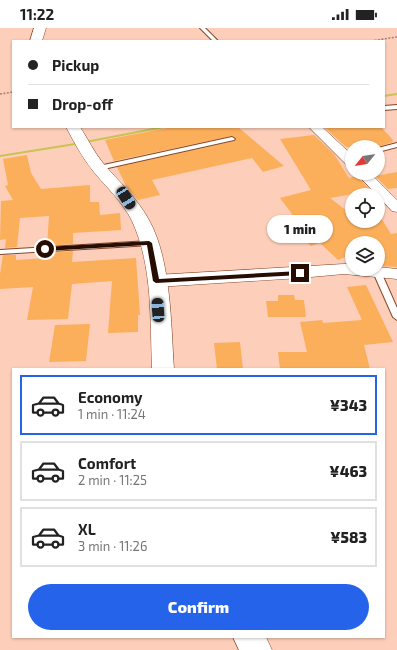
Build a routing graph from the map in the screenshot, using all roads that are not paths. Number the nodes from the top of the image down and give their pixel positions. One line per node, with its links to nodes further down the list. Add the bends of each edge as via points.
1 (40, 28): 3 (street)
2 (202, 28): 4 (lane)
3 (36, 40)
4 (215, 40)
5 (397, 107): 6 (lane)
6 (385, 108)
7 (74, 128): 13 (street)
8 (316, 128): 12 (street)
9 (232, 139): 13 (lane)
10 (397, 145): 11 (lane)
11 (385, 148)
12 (345, 154)
13 (99, 168): 16 (street, via 126,198 141,222)
14 (370, 180): 15 (street)
15 (397, 208)
16 (149, 243): 17 (lane); 22 (street)
17 (0, 252)
18 (345, 269): 22 (street)
19 (385, 273): 20 (street)
20 (397, 274)
21 (379, 276): 23 (lane)
22 (156, 281): 24 (street)
23 (397, 317)
24 (163, 368)
25 (249, 638): 26 (street)
26 (258, 650)

